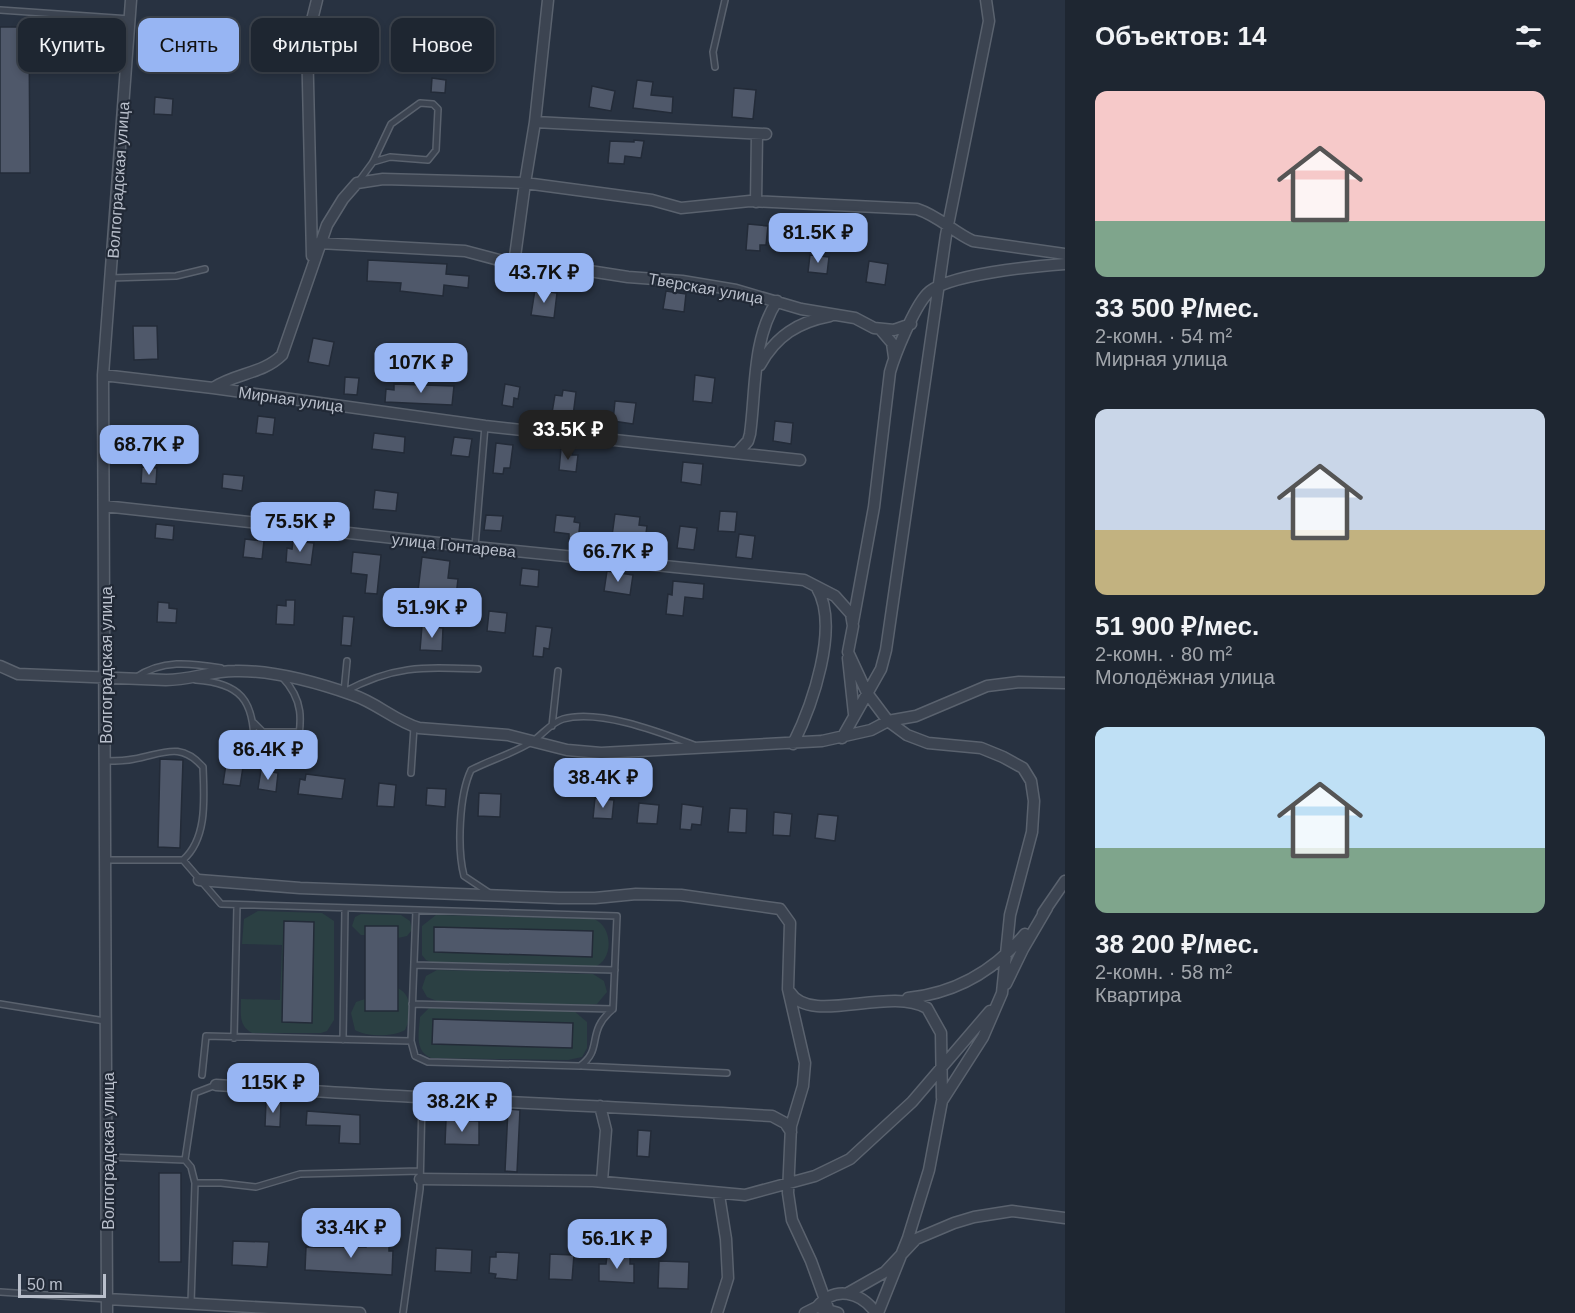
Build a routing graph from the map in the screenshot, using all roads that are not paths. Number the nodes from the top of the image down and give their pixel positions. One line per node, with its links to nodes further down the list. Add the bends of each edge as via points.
1 (131, 0): 7 (street, Волгоградская улица)
2 (317, 0): 17 (street, via 307,40)
3 (548, 0): 9 (street)
4 (725, 0): 8 (lane, via 713,52)
5 (986, 0): 14 (street, via 989,21)
6 (0, 10): 7 (lane)
7 (130, 19): 21 (street, Волгоградская улица)
8 (715, 67)
9 (535, 122): 12 (street); 13 (street, via 762,134)
10 (373, 162): 10 (lane, via 390,157 428,160 436,150 438,109 433,104 420,104 397,119); 11 (lane)
11 (357, 183): 12 (street, via 383,178); 15 (street, via 333,213)
12 (525, 183): 13 (street, via 681,207); 18 (street)
13 (756, 202): 14 (street, via 917,209)
14 (948, 225): 16 (street, via 960,235 984,244); 22 (street)
15 (319, 243): 17 (street); 18 (street, Тверская улица, via 465,251)
16 (1065, 254)
17 (312, 263): 30 (street, via 282,355 271,366)
18 (514, 264): 23 (street, Тверская улица, via 538,263 628,277 671,279 736,290)
19 (1065, 264): 22 (street, via 1014,268)
20 (204, 269): 21 (lane, via 176,276)
21 (110, 278): 29 (street, Волгоградская улица)
22 (939, 286): 25 (street, via 927,293); 52 (street, via 886,650 881,669)
23 (777, 302): 24 (street, Тверская улица); 28 (street, via 767,324)
24 (837, 314): 26 (street, Тверская улица); 28 (street, via 792,328 769,350)
25 (911, 324): 26 (street, via 894,330); 27 (street)
26 (880, 329): 27 (street, via 892,343)
27 (894, 357): 36 (street, via 886,389 874,507)
28 (756, 374): 32 (street, via 750,434)
29 (103, 375): 30 (street, Мирная улица); 34 (street, Волгоградская улица)
30 (213, 388): 31 (street, Мирная улица)
31 (485, 426): 32 (street, Мирная улица); 35 (lane)
32 (737, 453): 33 (street, Мирная улица)
33 (800, 460)
34 (104, 506): 35 (street, улица Гонтарева); 47 (street, Волгоградская улица)
35 (475, 548): 37 (street, улица Гонтарева, via 804,580)
36 (862, 577): 38 (street, via 850,593); 39 (street)
37 (817, 587): 38 (street); 62 (street, via 823,598 826,630 806,717)
38 (835, 596): 39 (street, via 851,614)
39 (853, 626): 40 (street)
40 (848, 652): 52 (street); 53 (street)
41 (347, 661): 51 (lane)
42 (0, 666): 47 (street, via 18,674)
43 (478, 669): 51 (lane, via 432,667 386,672)
44 (237, 671): 46 (street); 48 (lane, via 177,663 149,668); 49 (street)
45 (558, 671): 57 (lane)
46 (279, 675): 51 (street); 58 (lane, via 298,698)
47 (106, 677): 48 (street); 65 (street, Волгоградская улица)
48 (134, 679): 49 (street)
49 (184, 680): 54 (lane, via 232,687 241,695)
50 (1065, 683): 55 (street, via 987,686 916,716)
51 (345, 692): 56 (street)
52 (867, 693): 53 (street); 55 (street)
53 (854, 714): 59 (street)
54 (253, 721): 58 (lane, via 263,732); 61 (lane)
55 (888, 721): 59 (street); 76 (street, via 907,735 928,743 981,748 1003,757 1023,768 1031,781 1032,832 1010,915)
56 (414, 726): 60 (street); 66 (lane)
57 (552, 726): 60 (lane); 63 (lane, via 562,719 577,717 621,721)
58 (300, 732): 64 (lane)
59 (842, 738): 62 (street)
60 (532, 741): 63 (street, via 601,753); 71 (lane, via 471,770 466,779 460,862 464,876)
61 (254, 744)
62 (793, 744): 63 (street)
63 (702, 748)
64 (297, 750)
65 (106, 761): 67 (street, Волгоградская улица); 68 (lane, via 180,751 203,767 203,817 190,854)
66 (411, 773)
67 (105, 860): 68 (lane); 85 (street, Волгоградская улица)
68 (183, 860): 69 (lane)
69 (199, 880): 71 (street, via 300,888); 72 (lane, via 216,902)
70 (1065, 881): 74 (street)
71 (492, 894): 79 (street, via 577,898 681,895 772,906 780,909 790,923)
72 (237, 905): 73 (lane); 86 (lane)
73 (345, 908): 75 (lane); 87 (lane)
74 (1047, 908): 76 (street); 80 (street)
75 (416, 910): 77 (lane); 78 (lane, via 617,916)
76 (1006, 956): 80 (street); 81 (street, via 950,990)
77 (414, 965): 78 (lane); 83 (lane)
78 (615, 970): 84 (lane)
79 (788, 989): 81 (street, via 799,1003 814,1008); 94 (street, via 805,1063)
80 (1002, 993): 90 (street); 96 (street, via 983,1037)
81 (900, 999): 90 (street, via 921,1004 933,1014 941,1033)
82 (0, 1004): 85 (lane)
83 (412, 1004): 84 (lane); 88 (lane)
84 (613, 1009): 89 (lane, via 597,1024 593,1054)
85 (108, 1021): 100 (street, Волгоградская улица)
86 (234, 1038): 87 (lane); 92 (lane, via 206,1036)
87 (343, 1040): 88 (lane)
88 (411, 1041): 89 (lane, via 415,1056 428,1062)
89 (580, 1066): 91 (lane)
90 (942, 1071): 96 (street); 105 (street, via 850,1159 834,1169)
91 (727, 1073)
92 (202, 1075)
93 (216, 1085): 95 (street); 101 (lane, via 195,1093)
94 (799, 1097): 98 (street, via 790,1109); 99 (street)
95 (422, 1099): 97 (street); 102 (lane)
96 (942, 1101): 108 (street, via 929,1170)
97 (600, 1106): 98 (street); 103 (street, via 606,1130)
98 (772, 1116): 99 (street, via 785,1123)
99 (791, 1132): 105 (street)
100 (108, 1157): 101 (lane); 111 (street, Волгоградская улица)
101 (185, 1160): 104 (lane)
102 (420, 1175): 103 (street); 104 (lane, via 300,1174 256,1187); 116 (lane)
103 (602, 1182): 106 (street)
104 (195, 1183): 112 (lane)
105 (789, 1183): 106 (street, via 745,1195); 113 (street, via 792,1220)
106 (719, 1194): 117 (street, via 728,1278)
107 (1065, 1218): 108 (street, via 1012,1211 974,1217 916,1239)
108 (901, 1255): 110 (street, via 885,1272); 119 (street)
109 (0, 1292): 111 (lane)
110 (848, 1293): 113 (street); 119 (street, via 864,1299)
111 (107, 1299): 112 (street); 114 (street, Волгоградская улица)
112 (190, 1303): 115 (street)
113 (827, 1307): 118 (street)
114 (107, 1313)
115 (360, 1313)
116 (403, 1313)
117 (717, 1313)
118 (805, 1313)
119 (877, 1313)

